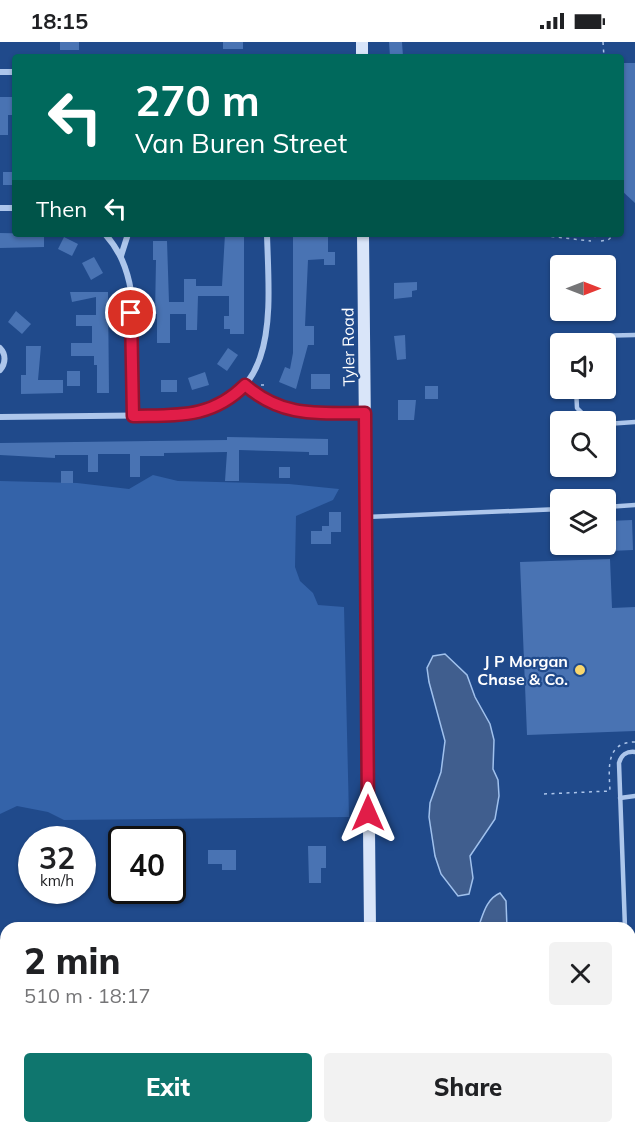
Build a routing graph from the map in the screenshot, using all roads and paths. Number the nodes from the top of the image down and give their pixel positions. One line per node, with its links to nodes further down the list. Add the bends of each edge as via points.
1 (107, 237): 7 (street)
2 (127, 237): 7 (street)
3 (267, 237): 12 (street, via 268,332 260,361)
4 (363, 237): 15 (street, Tyler Road)
5 (553, 237): 6 (path, via 594,242)
6 (612, 237)
7 (121, 256): 16 (street, via 131,291)
8 (616, 335): 9 (lane)
9 (635, 335)
10 (0, 348): 11 (street, via 4,361)
11 (0, 370)
12 (245, 385): 15 (street, via 266,401 291,411); 16 (street, via 226,401 201,412)
13 (261, 385): 14 (path)
14 (266, 385)
15 (365, 413): 23 (street, Tyler Road)
16 (133, 416): 17 (street)
17 (0, 417)
18 (635, 423): 19 (lane)
19 (616, 424)
20 (635, 505): 21 (lane)
21 (616, 506)
22 (550, 509): 23 (lane)
23 (366, 517): 29 (street, Tyler Road)
24 (635, 741): 26 (path, via 621,745 613,753 609,762 610,791)
25 (635, 752): 28 (lane, via 626,753 620,760)
26 (544, 794)
27 (635, 796): 28 (lane)
28 (620, 798): 30 (lane)
29 (370, 922)
30 (625, 922)

